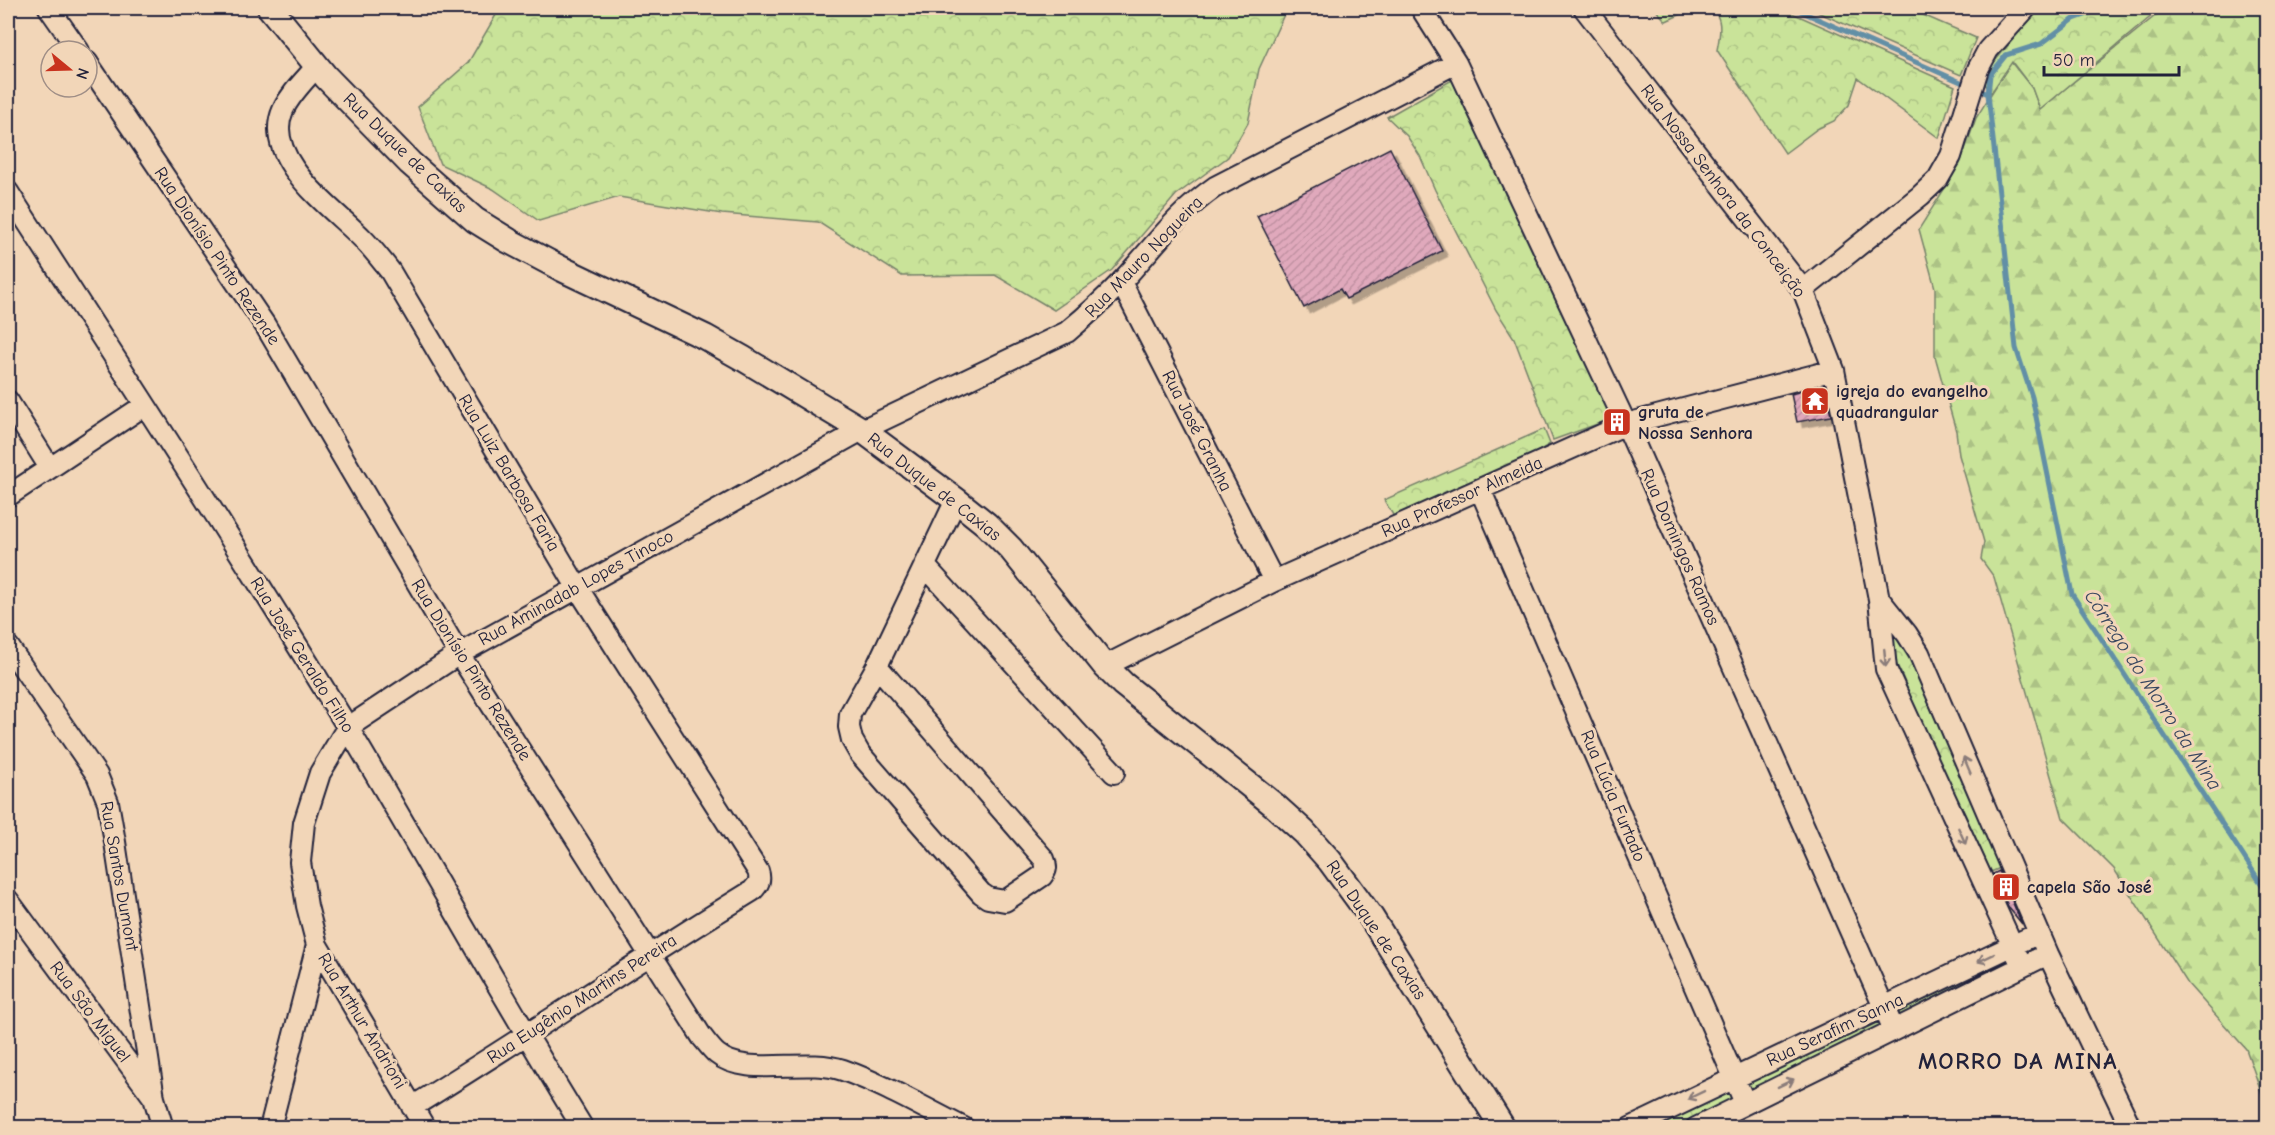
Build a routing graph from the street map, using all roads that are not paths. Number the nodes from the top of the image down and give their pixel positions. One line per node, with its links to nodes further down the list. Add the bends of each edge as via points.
1 (49, 8): 6 (street)
2 (270, 8): 8 (street, Rua Duque de Caxias)
3 (1421, 8): 7 (street, Rua Domingos Ramos)
4 (1584, 8): 12 (street, Rua Nossa Senhora da Conceição)
5 (2026, 8): 12 (street, via 1988,50 1978,69 1951,156 1938,179)
6 (71, 39)
7 (1456, 63): 11 (street, Rua Mauro Nogueira, via 1215,187 1173,221); 16 (street, Rua Domingos Ramos)
8 (317, 66): 17 (street, Rua Duque de Caxias, via 410,163 475,220 560,268 705,337); 24 (street, Rua Luiz Barbosa Faria, via 282,111 279,127 283,150 317,196 368,244 390,271)
9 (99, 80): 27 (street, Rua Dionísio Pinto Rezende, via 265,325)
10 (8, 192): 15 (street, Rua José Geraldo Filho)
11 (1121, 282): 17 (street, Rua Mauro Nogueira, via 1067,332); 23 (street, Rua José Granha)
12 (1803, 290): 13 (street, Rua Nossa Senhora da Conceição)
13 (1834, 370): 16 (street, Rua Professor Almeida); 25 (street, Rua Nossa Senhora da Conceição)
14 (8, 401): 18 (street)
15 (145, 405): 18 (street); 30 (street, Rua José Geraldo Filho)
16 (1626, 424): 19 (street, Rua Professor Almeida); 40 (street, Rua Domingos Ramos)
17 (862, 430): 21 (street, Rua Duque de Caxias); 24 (street, Rua Aminadab Lopes Tinoco)
18 (50, 468): 20 (street)
19 (1480, 489): 23 (street, Rua Professor Almeida); 43 (street, Rua Lúcia Furtado)
20 (8, 495)
21 (956, 500): 22 (street); 29 (street, Rua Duque de Caxias, via 1011,549)
22 (925, 566): 28 (street); 31 (street)
23 (1274, 581): 29 (street, Rua Professor Almeida)
24 (577, 587): 27 (street, Rua Aminadab Lopes Tinoco); 32 (street, Rua Luiz Barbosa Faria, via 758,871 758,885)
25 (1879, 599): 34 (street, Rua Nossa Senhora da Conceição, one-way to 25, via 1919,653); 36 (street, Rua Nossa Senhora da Conceição, one-way to 36, via 1886,669)
26 (8, 646): 44 (street, Rua Santos Dumont, via 97,775 108,802)
27 (459, 654): 30 (street, Rua Aminadab Lopes Tinoco); 37 (street, Rua Dionísio Pinto Rezende)
28 (877, 666): 28 (street, via 850,714 852,740 981,893 1005,901 1046,872 1044,859)
29 (1104, 666): 52 (street, Rua Duque de Caxias, via 1273,804 1330,861 1371,917)
30 (347, 728): 35 (street, Rua Aminadab Lopes Tinoco, via 320,772 304,823 300,862); 42 (street, Rua José Geraldo Filho)
31 (1114, 773)
32 (752, 891): 37 (street, Rua Eugênio Martins Pereira)
33 (8, 900): 44 (street, Rua São Miguel)
34 (2039, 933): 36 (street, Rua Serafim Sanna); 38 (street, Rua Nossa Senhora da Conceição)
35 (317, 945): 46 (street, Rua Arthur Andrioni); 48 (street, Rua Aminadab Lopes Tinoco)
36 (2012, 945): 39 (street, Rua Nossa Senhora da Conceição); 40 (street, Rua Serafim Sanna, one-way to 40)
37 (650, 954): 42 (street, Rua Eugênio Martins Pereira); 51 (street, Rua Dionísio Pinto Rezende, via 702,1037 718,1055 736,1065 825,1065 878,1085)
38 (2048, 954): 39 (street, Rua Serafim Sanna); 55 (street, Rua Nossa Senhora da Conceição)
39 (2022, 966): 41 (street, Rua Serafim Sanna)
40 (1884, 1007): 41 (street, Rua Domingos Ramos); 43 (street, Rua Serafim Sanna)
41 (1894, 1029): 45 (street, Rua Serafim Sanna, one-way to 41)
42 (526, 1036): 46 (street, Rua Eugênio Martins Pereira); 50 (street, Rua José Geraldo Filho)
43 (1734, 1077): 45 (street, Rua Lúcia Furtado); 53 (street, Rua Serafim Sanna, one-way to 53)
44 (154, 1098): 47 (street, Rua São Miguel)
45 (1745, 1103): 54 (street, Rua Serafim Sanna)
46 (412, 1107): 49 (street, Rua Arthur Andrioni)
47 (163, 1128)
48 (270, 1128)
49 (425, 1128)
50 (583, 1128)
51 (964, 1128)
52 (1503, 1128)
53 (1630, 1128)
54 (1696, 1128)
55 (2131, 1128)

